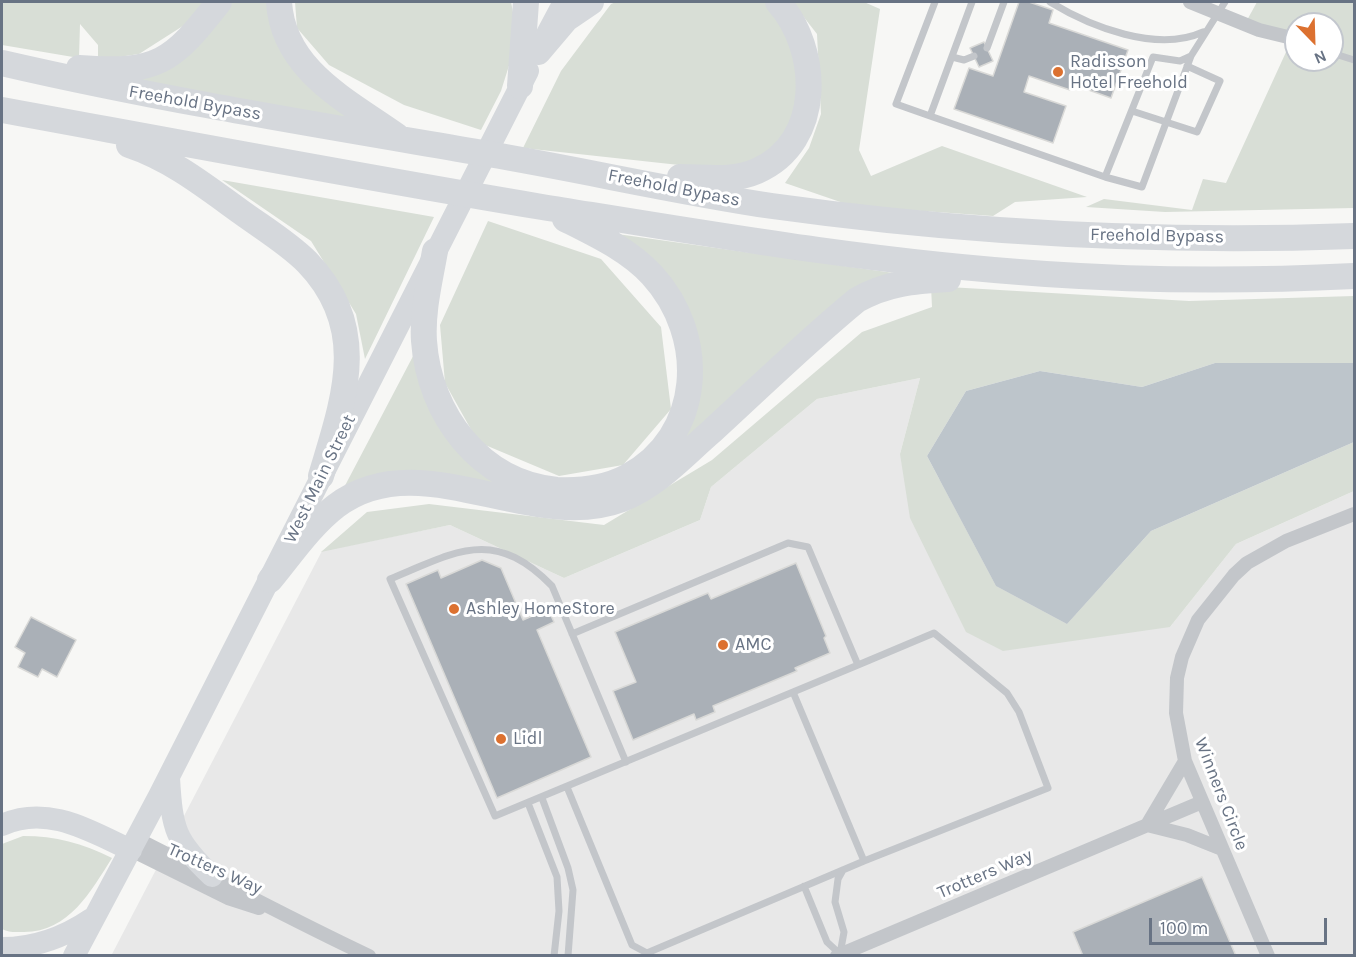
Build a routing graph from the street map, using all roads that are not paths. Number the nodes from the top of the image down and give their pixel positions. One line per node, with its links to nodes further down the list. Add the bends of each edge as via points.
1 (219, 2): 20 (highway, via 180,49 152,65 121,70)
2 (279, 2): 28 (highway, via 289,40 306,67 321,83)
3 (526, 2): 22 (highway)
4 (564, 2): 16 (main road, West Main Street)
5 (591, 2): 16 (highway, via 566,19)
6 (778, 2): 29 (highway, via 799,32 809,69 804,115 786,149 766,166 734,178)
7 (935, 2): 25 (lane, via 896,104)
8 (972, 2): 19 (lane)
9 (1004, 2): 15 (lane)
10 (1050, 2): 13 (lane, via 1074,17 1143,39 1180,39)
11 (1190, 2): 12 (street)
12 (1222, 7): 13 (lane); 14 (street, via 1258,30)
13 (1204, 32): 18 (lane)
14 (1284, 36)
15 (987, 48)
16 (538, 52): 22 (main road, West Main Street)
17 (974, 56): 19 (lane, via 964,60)
18 (1191, 56): 21 (lane); 24 (lane, via 1180,61 1154,57)
19 (952, 57): 25 (lane)
20 (2, 62): 28 (highway, Freehold Bypass, via 121,90)
21 (1187, 66): 27 (lane); 27 (lane, via 1220,81 1197,132)
22 (515, 95): 33 (main road, West Main Street)
23 (2, 110): 26 (highway)
24 (1132, 111): 27 (lane); 30 (lane)
25 (930, 117): 30 (lane)
26 (57, 120): 31 (highway); 36 (highway, via 152,153 185,172 293,250 322,280 342,321 348,360 341,408)
27 (1166, 122): 30 (lane, via 1142,187)
28 (403, 139): 29 (highway, Freehold Bypass)
29 (608, 176): 32 (highway, Freehold Bypass, via 771,206 997,230 1186,238)
30 (1105, 177)
31 (541, 207): 33 (highway, via 598,236 640,264 669,297 685,330 690,388 680,423 657,455 617,482 578,490 528,484 492,467 461,440 441,405 424,341 425,305); 34 (highway, via 791,247)
32 (1354, 236)
33 (440, 241): 36 (main road, West Main Street)
34 (1042, 274): 35 (highway, via 1206,280); 38 (highway, via 912,280 874,291 846,309 661,477 622,499 592,507 559,508 429,483 390,484 336,505)
35 (1354, 276)
36 (321, 476): 38 (main road, West Main Street)
37 (1354, 514): 42 (street, Winners Circle, via 1264,553 1234,574 1210,601 1190,638 1177,678 1176,713)
38 (270, 580): 44 (main road, West Main Street)
39 (572, 634): 40 (lane, via 789,543 808,547); 43 (lane); 48 (lane, via 552,586 516,557 493,549 462,550 390,579 495,816)
40 (858, 665): 41 (lane); 53 (lane, via 934,633 1007,693 1019,712 1048,788)
41 (793, 692): 43 (lane); 53 (lane)
42 (1185, 761): 47 (street, Winners Circle); 50 (street)
43 (626, 762): 45 (lane)
44 (169, 776): 51 (main road, West Main Street); 55 (main road, via 171,814 178,837 186,851)
45 (567, 788): 46 (lane); 56 (lane, via 632,945 647,953)
46 (542, 798): 48 (lane); 64 (lane, via 573,890)
47 (1202, 802): 50 (street, Trotters Way); 52 (street, Winners Circle)
48 (528, 803): 63 (lane, via 557,877 559,911)
49 (2, 825): 51 (main road, via 14,819 63,819)
50 (1147, 825): 52 (street); 60 (street, Trotters Way)
51 (134, 844): 55 (street, Trotters Way); 57 (street, Trotters Way, via 228,898); 58 (main road, West Main Street)
52 (1222, 849): 65 (street, Winners Circle)
53 (864, 861): 54 (lane)
54 (843, 870): 56 (lane); 60 (lane, via 835,902 844,932)
55 (212, 876): 57 (street, Trotters Way)
56 (804, 886): 60 (lane, via 827,942)
57 (286, 917): 62 (street, Trotters Way)
58 (91, 920): 59 (main road, via 69,934 26,948); 61 (main road, West Main Street)
59 (2, 948)
60 (839, 955)
61 (74, 956)
62 (369, 956)
63 (554, 956)
64 (568, 956)
65 (1268, 956)

